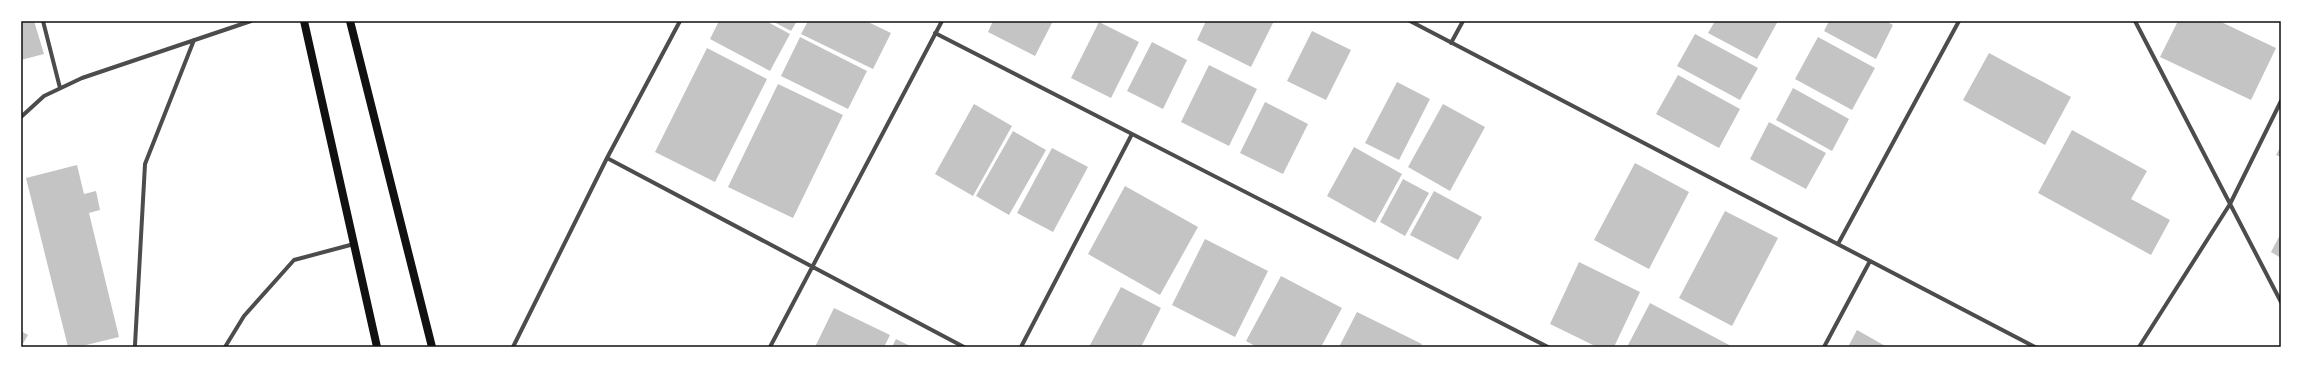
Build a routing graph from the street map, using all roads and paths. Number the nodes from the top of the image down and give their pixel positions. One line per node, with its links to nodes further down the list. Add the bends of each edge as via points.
1 (43, 21): 14 (street)
2 (251, 21): 12 (street)
3 (304, 21): 20 (main road)
4 (350, 21): 29 (main road)
5 (680, 21): 18 (street)
6 (942, 21): 11 (street)
7 (1410, 21): 13 (street)
8 (1463, 21): 13 (street)
9 (1958, 21): 21 (street)
10 (2135, 21): 19 (street)
11 (935, 33): 17 (street); 23 (street)
12 (194, 40): 14 (street); 25 (street, via 145,164)
13 (1451, 43): 21 (street)
14 (60, 88): 16 (street, via 44,96)
15 (2281, 101): 19 (street)
16 (21, 117)
17 (1132, 134): 33 (street); 34 (street)
18 (607, 158): 23 (street); 30 (street)
19 (2230, 204): 24 (street); 37 (street)
20 (354, 244): 27 (street, via 294,260 244,316); 28 (main road)
21 (1838, 244): 22 (street)
22 (1870, 261): 35 (street); 36 (street)
23 (812, 268): 31 (street); 32 (street)
24 (2281, 302)
25 (135, 346): 26 (street)
26 (141, 347)
27 (225, 347)
28 (377, 347)
29 (432, 347)
30 (513, 347)
31 (770, 347)
32 (964, 347)
33 (1021, 347)
34 (1548, 347)
35 (1824, 347)
36 (2035, 347)
37 (2139, 347)

